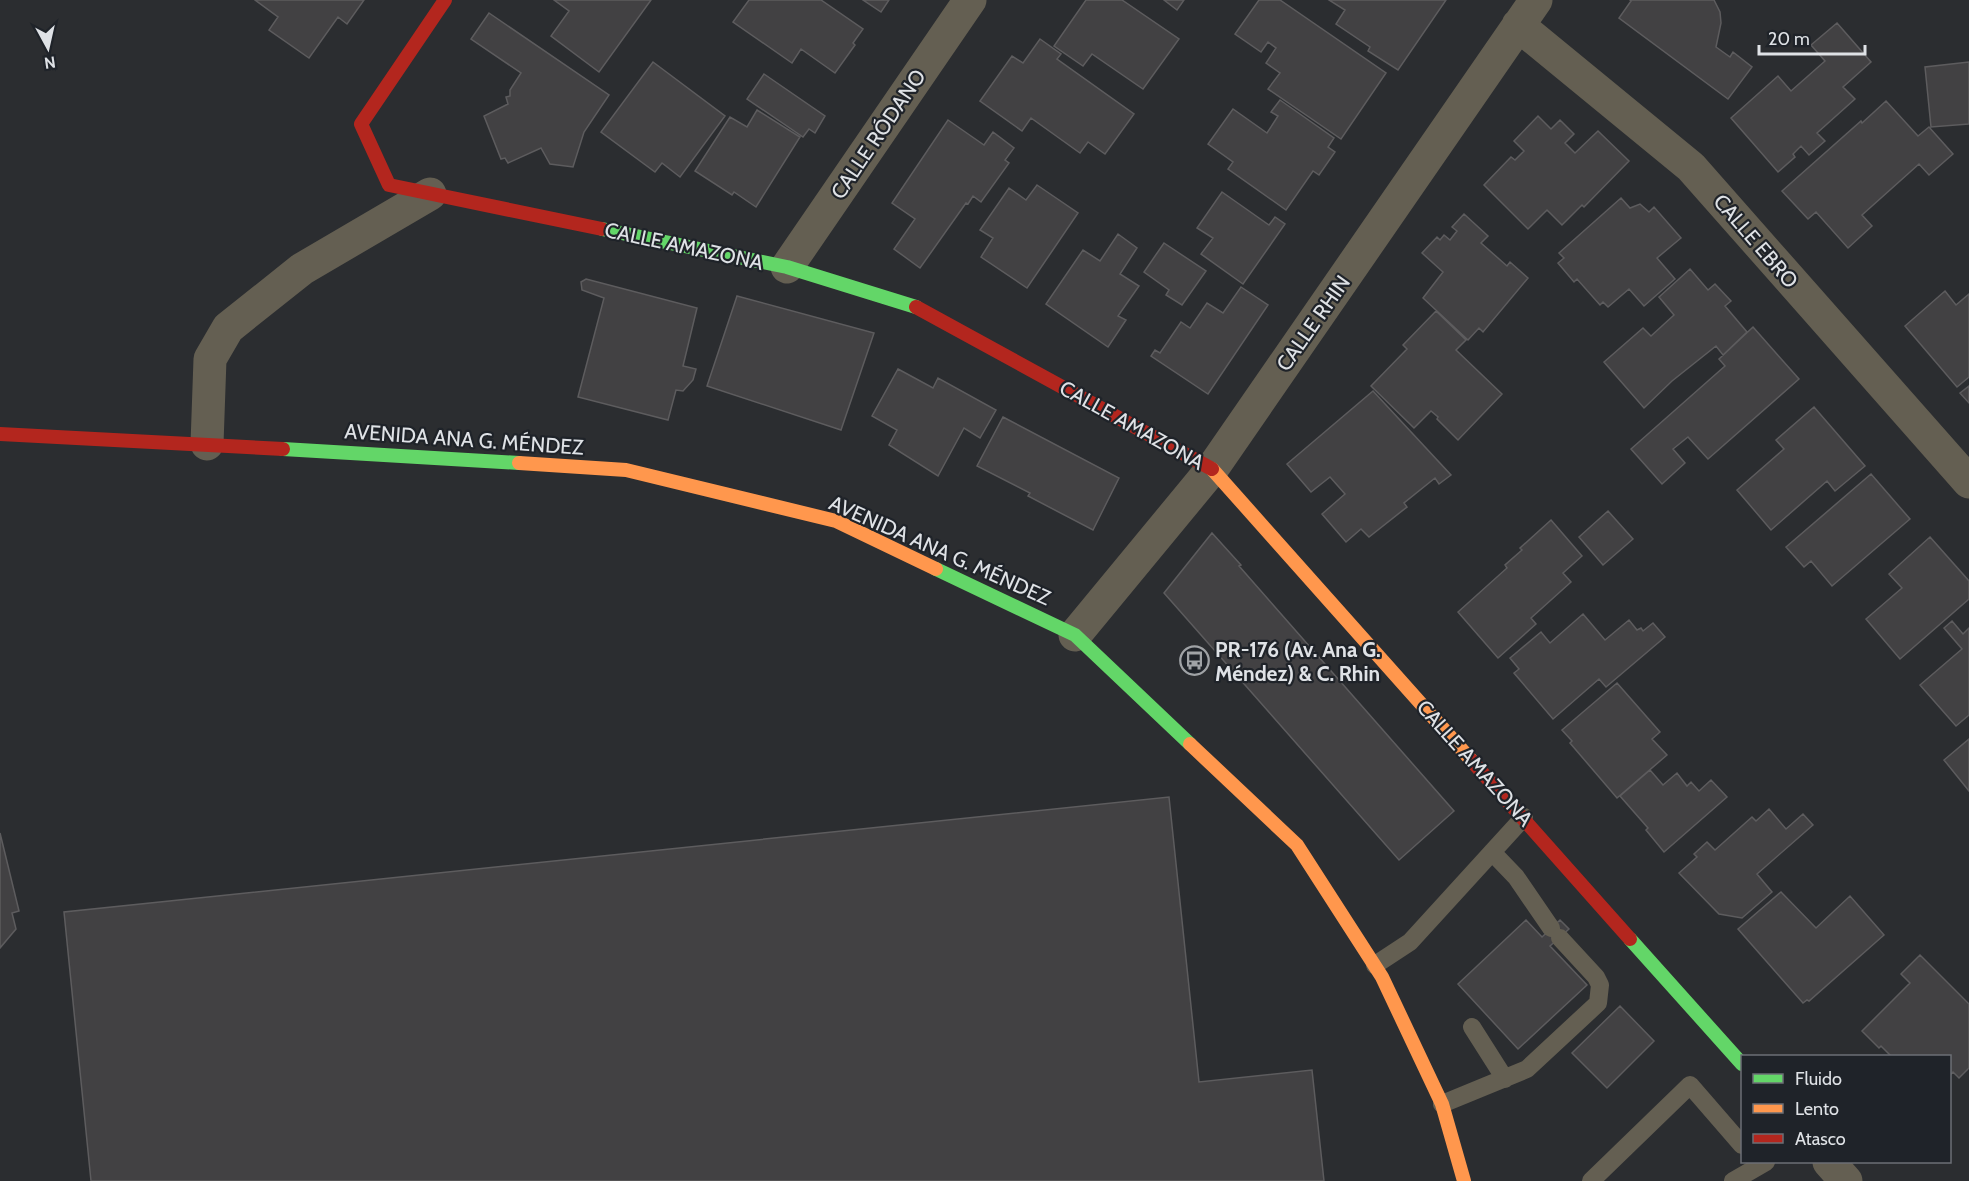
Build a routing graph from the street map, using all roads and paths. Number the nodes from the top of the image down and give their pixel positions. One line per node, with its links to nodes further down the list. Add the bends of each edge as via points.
1 (445, 0): 4 (street, CALLE AMAZONA, via 361,124 389,185)
2 (970, 0): 5 (street, CALLE RÓDANO)
3 (1527, 12): 8 (street, CALLE RHIN); 9 (street, CALLE EBRO, via 1691,167)
4 (430, 194): 5 (street, CALLE AMAZONA); 7 (street, via 302,269 228,328 210,359)
5 (787, 267): 8 (street, CALLE AMAZONA, via 913,305)
6 (0, 434): 7 (street, AVENIDA ANA G. MÉNDEZ)
7 (207, 444): 10 (street, AVENIDA ANA G. MÉNDEZ, via 626,470 836,521)
8 (1212, 469): 10 (street, CALLE RHIN); 11 (street, CALLE AMAZONA)
9 (1969, 482)
10 (1075, 635): 13 (street, AVENIDA ANA G. MÉNDEZ, via 1297,845)
11 (1524, 818): 12 (lane); 15 (street, CALLE AMAZONA)
12 (1492, 852): 13 (lane, via 1410,942); 16 (lane, via 1600,985 1598,1003 1527,1070)
13 (1375, 965): 17 (street, AVENIDA ANA G. MÉNDEZ)
14 (1472, 1027): 16 (lane)
15 (1741, 1062)
16 (1505, 1079): 17 (lane)
17 (1442, 1104): 21 (street, AVENIDA ANA G. MÉNDEZ)
18 (1741, 1143): 22 (lane, via 1690,1085)
19 (1762, 1163): 23 (lane)
20 (1831, 1163): 24 (street)
21 (1464, 1181)
22 (1591, 1181)
23 (1733, 1181)
24 (1846, 1181)

